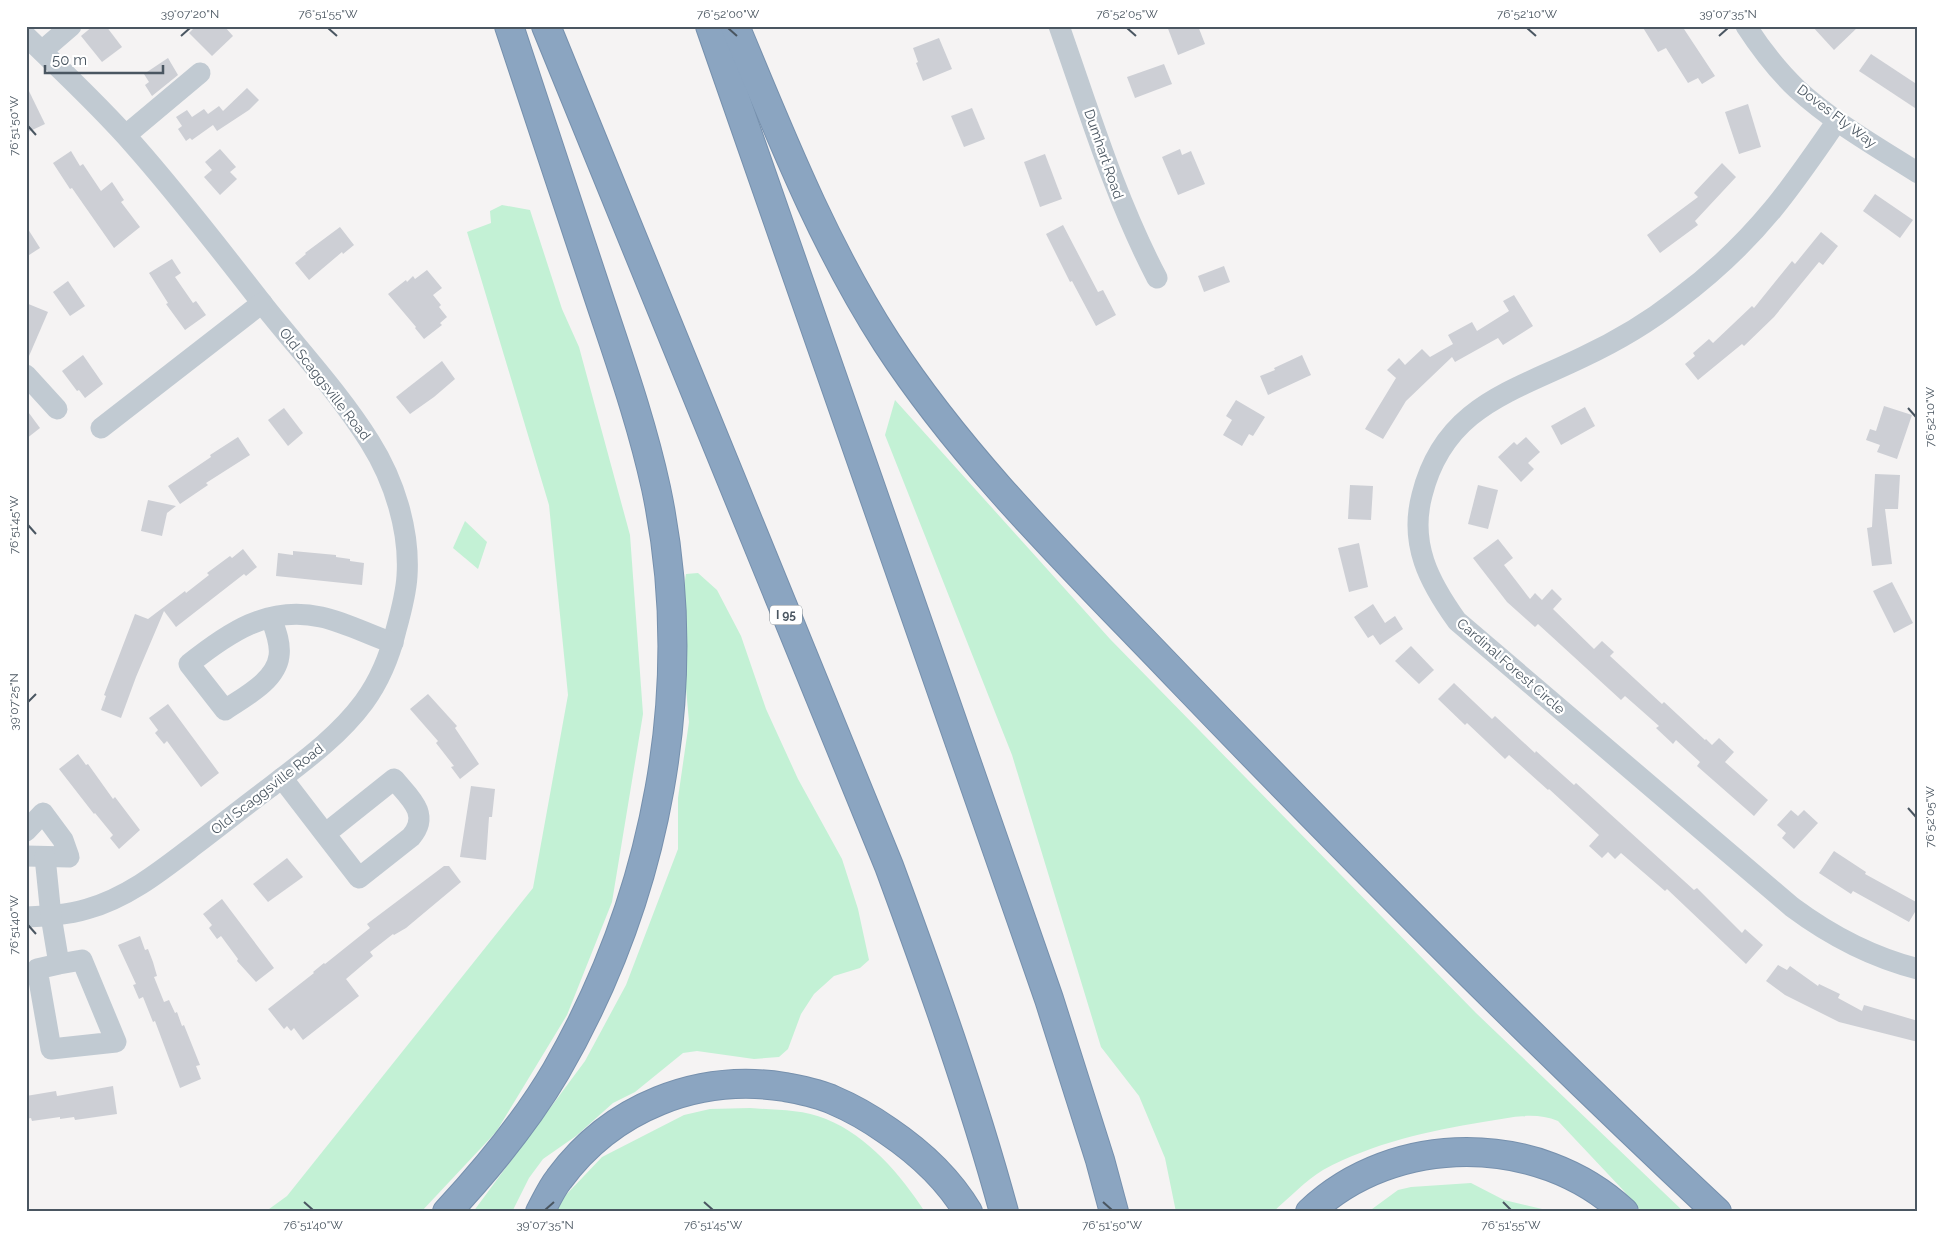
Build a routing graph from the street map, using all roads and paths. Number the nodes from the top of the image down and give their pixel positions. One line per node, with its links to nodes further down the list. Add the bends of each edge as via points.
1 (71, 26): 8 (street)
2 (509, 26): 28 (highway, via 642,434 664,538 673,663 658,805 640,878 616,948 555,1072 516,1130)
3 (546, 26): 31 (highway, I 95, via 889,866 939,1004)
4 (710, 26): 32 (highway, via 1046,989)
5 (735, 26): 35 (highway, via 788,153 846,275 888,344 966,449 1039,532 1239,740 1415,919)
6 (1059, 26): 13 (street, Dumhart Road, via 1122,203)
7 (1746, 26): 10 (street, Doves Fly Way, via 1766,55 1797,89)
8 (31, 44): 11 (street, Old Scaggsville Road)
9 (200, 72): 11 (street)
10 (1837, 121): 12 (street, Doves Fly Way); 27 (street, Cardinal Forest Circle, via 1772,210 1703,280 1614,340 1510,389 1456,428 1438,450 1426,477 1420,502 1419,538 1426,572 1457,621 1792,907 1820,928 1857,948)
11 (126, 135): 14 (street, Old Scaggsville Road)
12 (1918, 173)
13 (1157, 278)
14 (262, 303): 17 (street); 19 (street, Old Scaggsville Road, via 344,405 371,443 390,480 400,510 407,576)
15 (26, 375): 16 (street)
16 (57, 409)
17 (101, 428)
18 (272, 618): 18 (street, via 245,625 223,637 189,664 226,710 273,671 280,656); 19 (street, via 297,614 320,616)
19 (393, 643): 20 (street, Old Scaggsville Road, via 376,684 352,717)
20 (282, 778): 22 (street); 24 (street, Old Scaggsville Road, via 157,874 125,894 86,909)
21 (26, 831): 23 (street, via 43,813 63,840 69,857)
22 (324, 834): 22 (street, via 359,878 411,837 420,819 417,808 394,779)
23 (36, 856): 24 (street)
24 (51, 916): 25 (street, Old Scaggsville Road); 26 (street)
25 (26, 917)
26 (59, 964): 26 (street, via 82,960 116,1042 51,1049 37,969)
27 (1918, 969)
28 (447, 1212)
29 (540, 1212): 30 (highway, via 558,1179 587,1147 617,1123 651,1104 685,1091 725,1084 760,1083 831,1099 866,1116 906,1143 941,1176)
30 (968, 1212)
31 (1004, 1212)
32 (1114, 1212)
33 (1310, 1212): 34 (highway, via 1350,1181 1389,1164 1465,1151 1504,1154 1538,1162 1572,1176 1610,1199)
34 (1624, 1212)
35 (1716, 1212)

